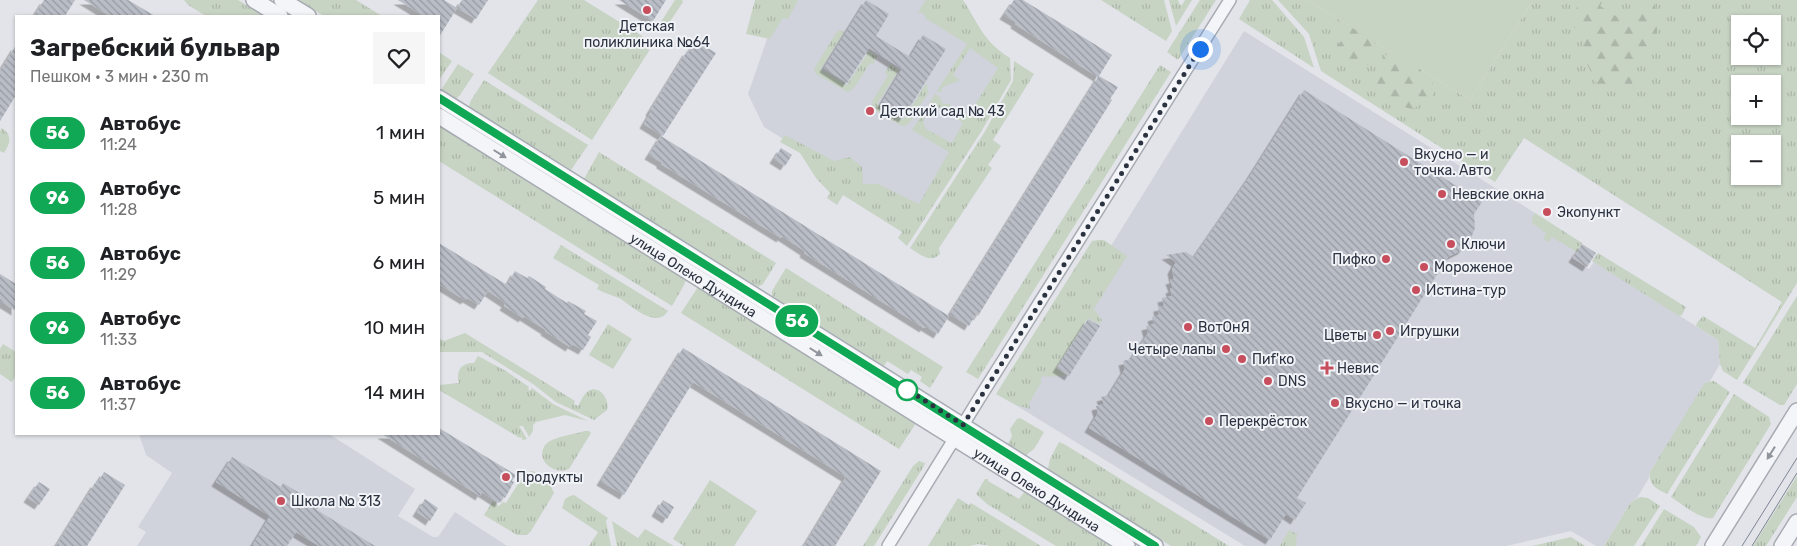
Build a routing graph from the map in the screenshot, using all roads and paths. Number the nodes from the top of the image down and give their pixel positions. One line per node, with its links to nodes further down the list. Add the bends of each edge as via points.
1 (254, 0): 4 (street)
2 (282, 0): 5 (street)
3 (1230, 0): 9 (street)
4 (278, 15)
5 (306, 15)
6 (440, 99): 9 (street, улица Олеко Дундича)
7 (440, 117): 10 (street, улица Олеко Дундича, one-way to 10)
8 (1797, 412): 15 (street, one-way to 15)
9 (963, 425): 10 (street); 14 (street, улица Олеко Дундича)
10 (955, 439): 12 (street); 13 (street, улица Олеко Дундича)
11 (1797, 522): 16 (street)
12 (888, 546)
13 (1127, 546)
14 (1155, 546)
15 (1713, 546)
16 (1782, 546)

